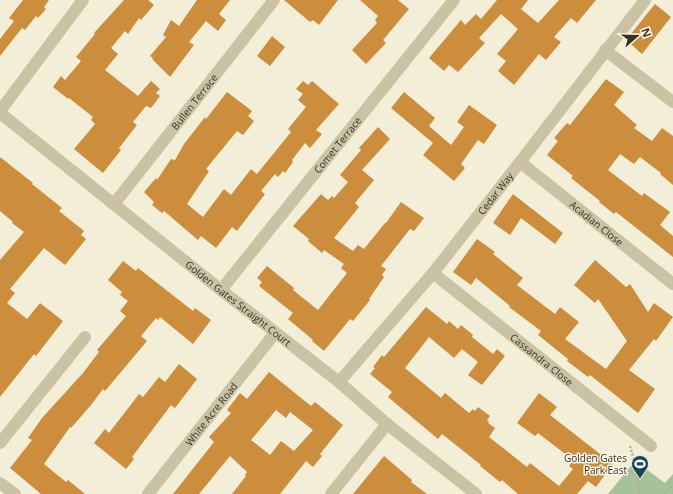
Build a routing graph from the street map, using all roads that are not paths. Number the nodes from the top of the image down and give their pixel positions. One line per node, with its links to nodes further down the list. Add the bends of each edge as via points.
1 (83, 0): 7 (street)
2 (274, 0): 9 (street, Bullen Terrace)
3 (454, 0): 12 (street, Comet Terrace)
4 (645, 0): 5 (street, Cedar Way)
5 (606, 50): 6 (street); 8 (street, Cedar Way)
6 (673, 102)
7 (0, 112): 9 (street, Golden Gates Straight Court)
8 (520, 162): 10 (street, Cedar Way); 11 (street, Acadian Close)
9 (114, 204): 12 (street, Golden Gates Straight Court)
10 (434, 272): 15 (street, Cedar Way); 18 (street, Cassandra Close)
11 (673, 284)
12 (221, 290): 13 (street, Golden Gates Straight Court)
13 (275, 333): 15 (street, Golden Gates Straight Court); 21 (street, White Acre Road)
14 (86, 337): 17 (street)
15 (339, 382): 16 (street, Golden Gates Straight Court)
16 (388, 424): 22 (street); 23 (street, Golden Gates Straight Court)
17 (0, 443)
18 (651, 446)
19 (0, 483): 20 (street)
20 (15, 494)
21 (148, 494)
22 (330, 494)
23 (476, 494)

